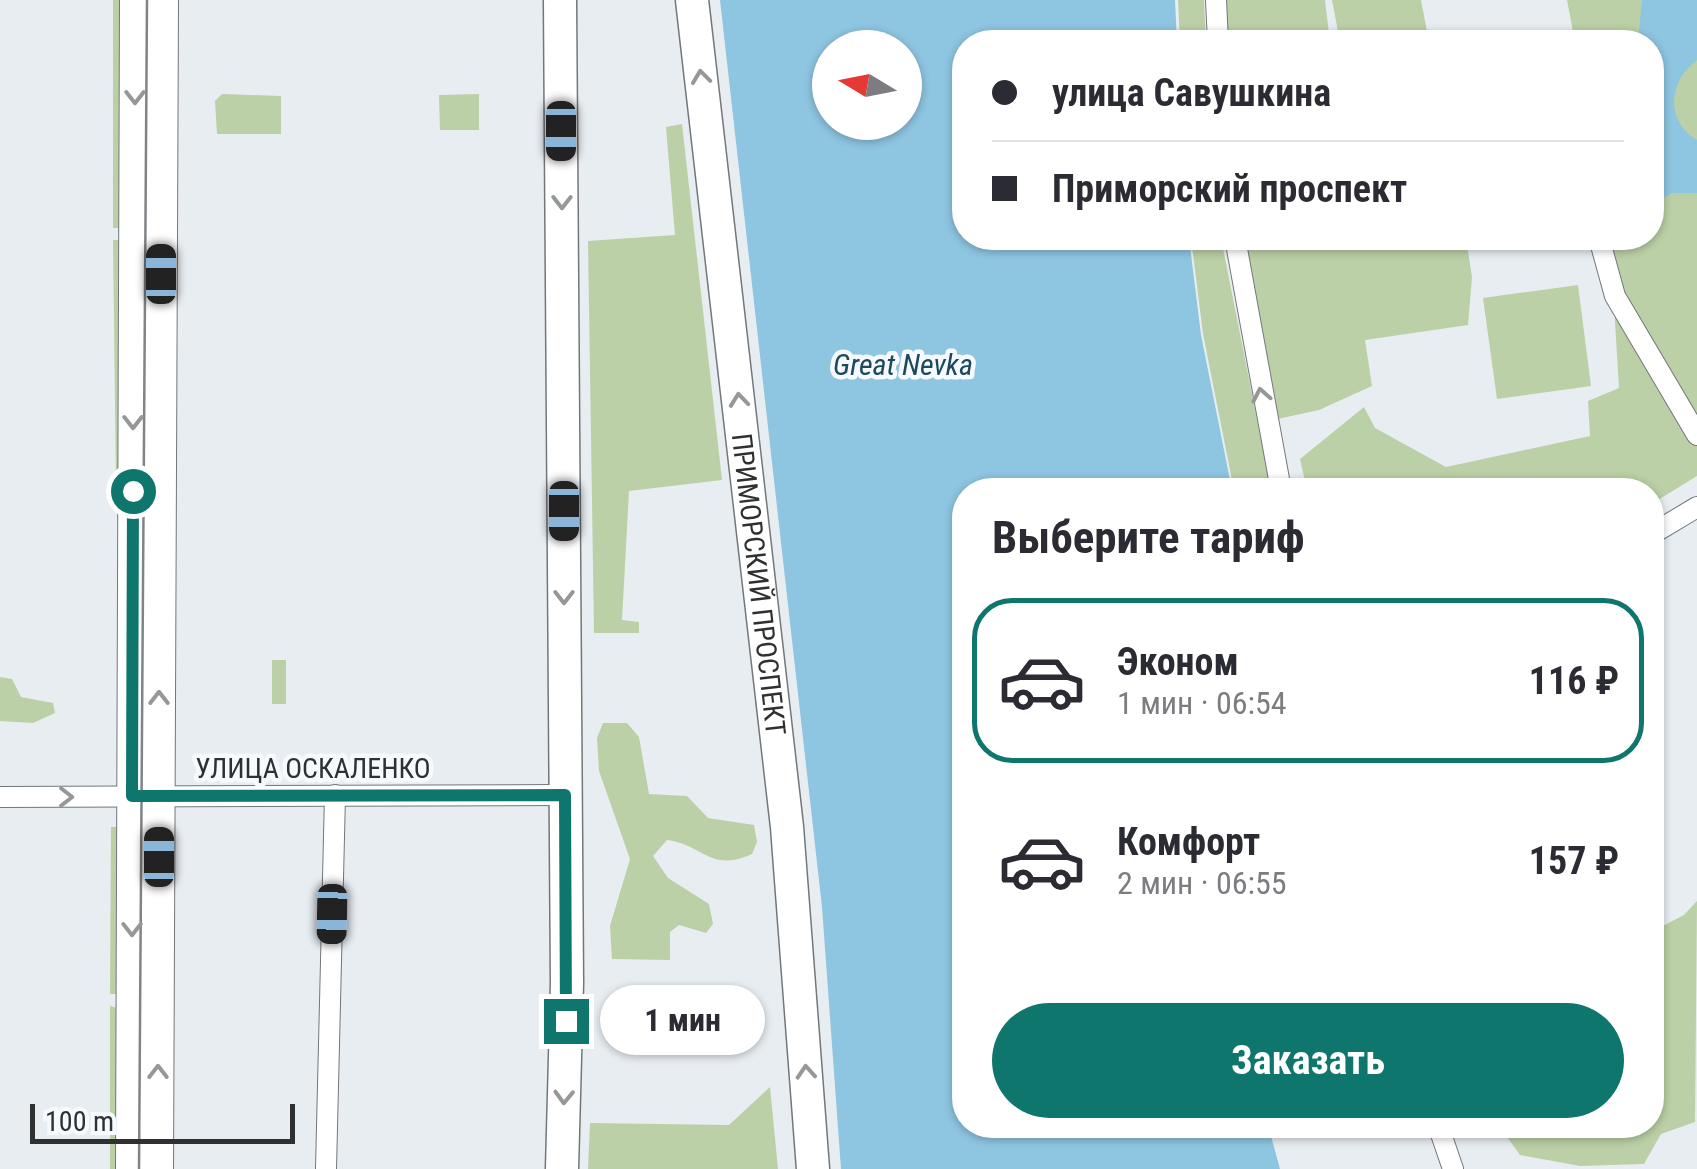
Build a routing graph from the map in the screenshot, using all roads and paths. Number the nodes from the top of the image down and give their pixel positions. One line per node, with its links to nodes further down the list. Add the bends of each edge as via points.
1 (135, 0): 15 (main road, one-way to 15)
2 (163, 0): 15 (main road, one-way to 2)
3 (560, 0): 14 (main road, one-way to 14)
4 (692, 0): 22 (main road, ПРИМОРСКИЙ ПРОСПЕКТ, one-way to 4, via 787,827)
5 (1216, 0): 6 (street)
6 (1217, 30)
7 (1237, 250): 10 (street, one-way to 7)
8 (1602, 250): 9 (street, via 1615,296)
9 (1697, 435)
10 (1279, 478)
11 (1697, 507): 12 (street)
12 (1664, 527)
13 (335, 795): 14 (street, УЛИЦА ОСКАЛЕНКО); 15 (street, УЛИЦА ОСКАЛЕНКО); 20 (street)
14 (565, 795): 21 (main road, one-way to 21)
15 (146, 796): 16 (street, УЛИЦА ОСКАЛЕНКО, one-way to 15); 18 (main road, one-way to 18); 19 (main road, one-way to 15)
16 (0, 797)
17 (1442, 1138): 23 (street)
18 (131, 1169)
19 (158, 1169)
20 (326, 1169)
21 (562, 1169)
22 (813, 1169)
23 (1453, 1169)

